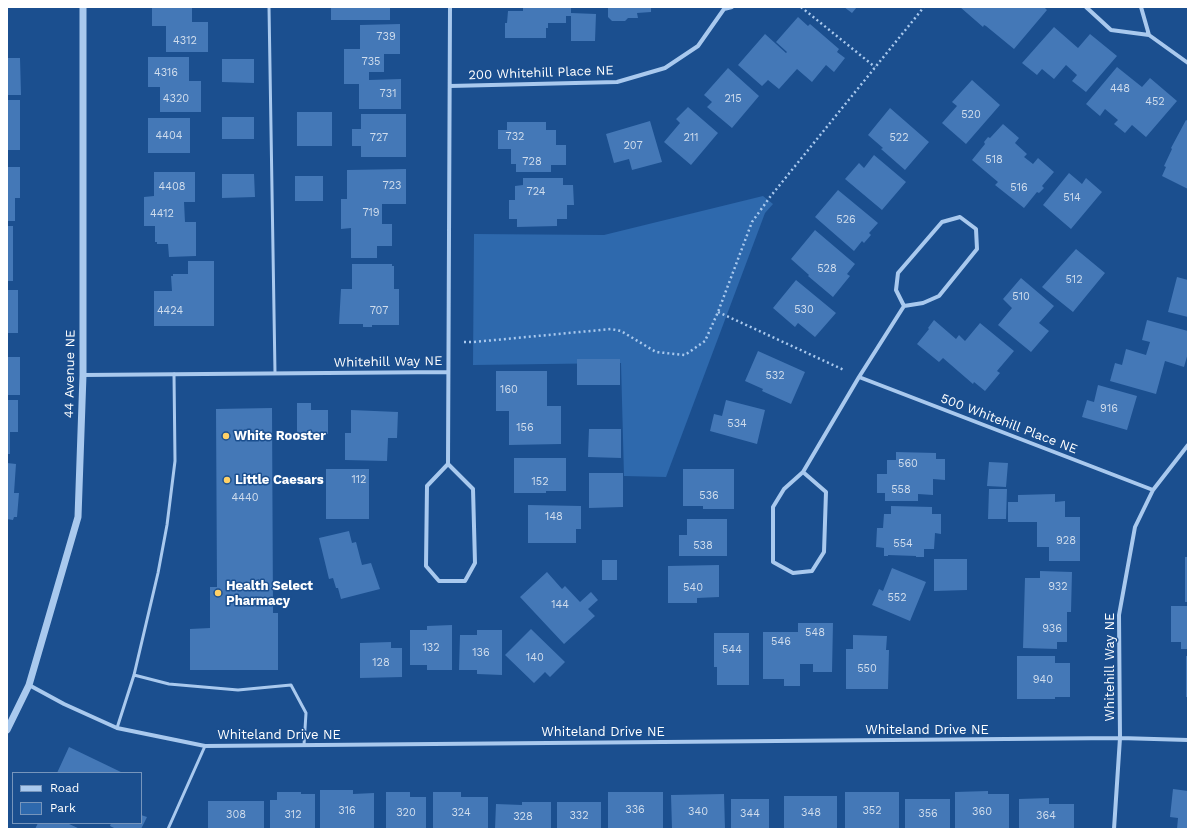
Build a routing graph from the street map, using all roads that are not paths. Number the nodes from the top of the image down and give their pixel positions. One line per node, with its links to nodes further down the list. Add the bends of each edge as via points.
1 (83, 7): 15 (street, 44 Avenue NE)
2 (269, 7): 13 (lane)
3 (450, 7): 10 (street, Whitehill Way NE)
4 (732, 7): 7 (street, 200 Whitehill Place NE)
5 (1086, 7): 8 (street, via 1111,30)
6 (1141, 7): 8 (street)
7 (724, 8): 10 (street, 200 Whitehill Place NE, via 698,46 665,68 617,82)
8 (1149, 35): 9 (street)
9 (1188, 63)
10 (450, 86): 12 (street, Whitehill Way NE)
11 (904, 306): 11 (street, via 896,290 898,273 942,222 960,217 976,229 977,249 939,296 923,303); 16 (street)
12 (448, 372): 13 (street, Whitehill Way NE); 18 (street)
13 (275, 373): 14 (street, Whitehill Way NE)
14 (174, 374): 15 (street, Whitehill Way NE); 21 (lane, via 175,461 167,525)
15 (83, 375): 22 (street, 44 Avenue NE, via 78,517)
16 (859, 377): 19 (street); 20 (street, 500 Whitehill Place NE)
17 (1188, 445): 20 (street, Whitehill Way NE)
18 (448, 464): 18 (street, via 427,486 426,566 439,581 465,581 475,563 473,489)
19 (803, 472): 19 (street, via 784,489 773,507 773,562 793,573 812,571 824,552 826,492)
20 (1153, 490): 25 (street, Whitehill Way NE, via 1135,527 1119,616)
21 (134, 675): 23 (lane); 27 (lane, via 169,684 238,690 291,685 306,713)
22 (30, 685): 23 (street, Whiteland Drive NE); 24 (street, 44 Avenue NE)
23 (117, 728): 28 (street, Whiteland Drive NE)
24 (7, 730)
25 (1120, 738): 26 (street, Whiteland Drive NE); 27 (street, Whiteland Drive NE); 30 (street, Whitehill Way NE)
26 (1188, 740)
27 (304, 745): 28 (street, Whiteland Drive NE)
28 (205, 746): 29 (lane)
29 (168, 829)
30 (1114, 829)

